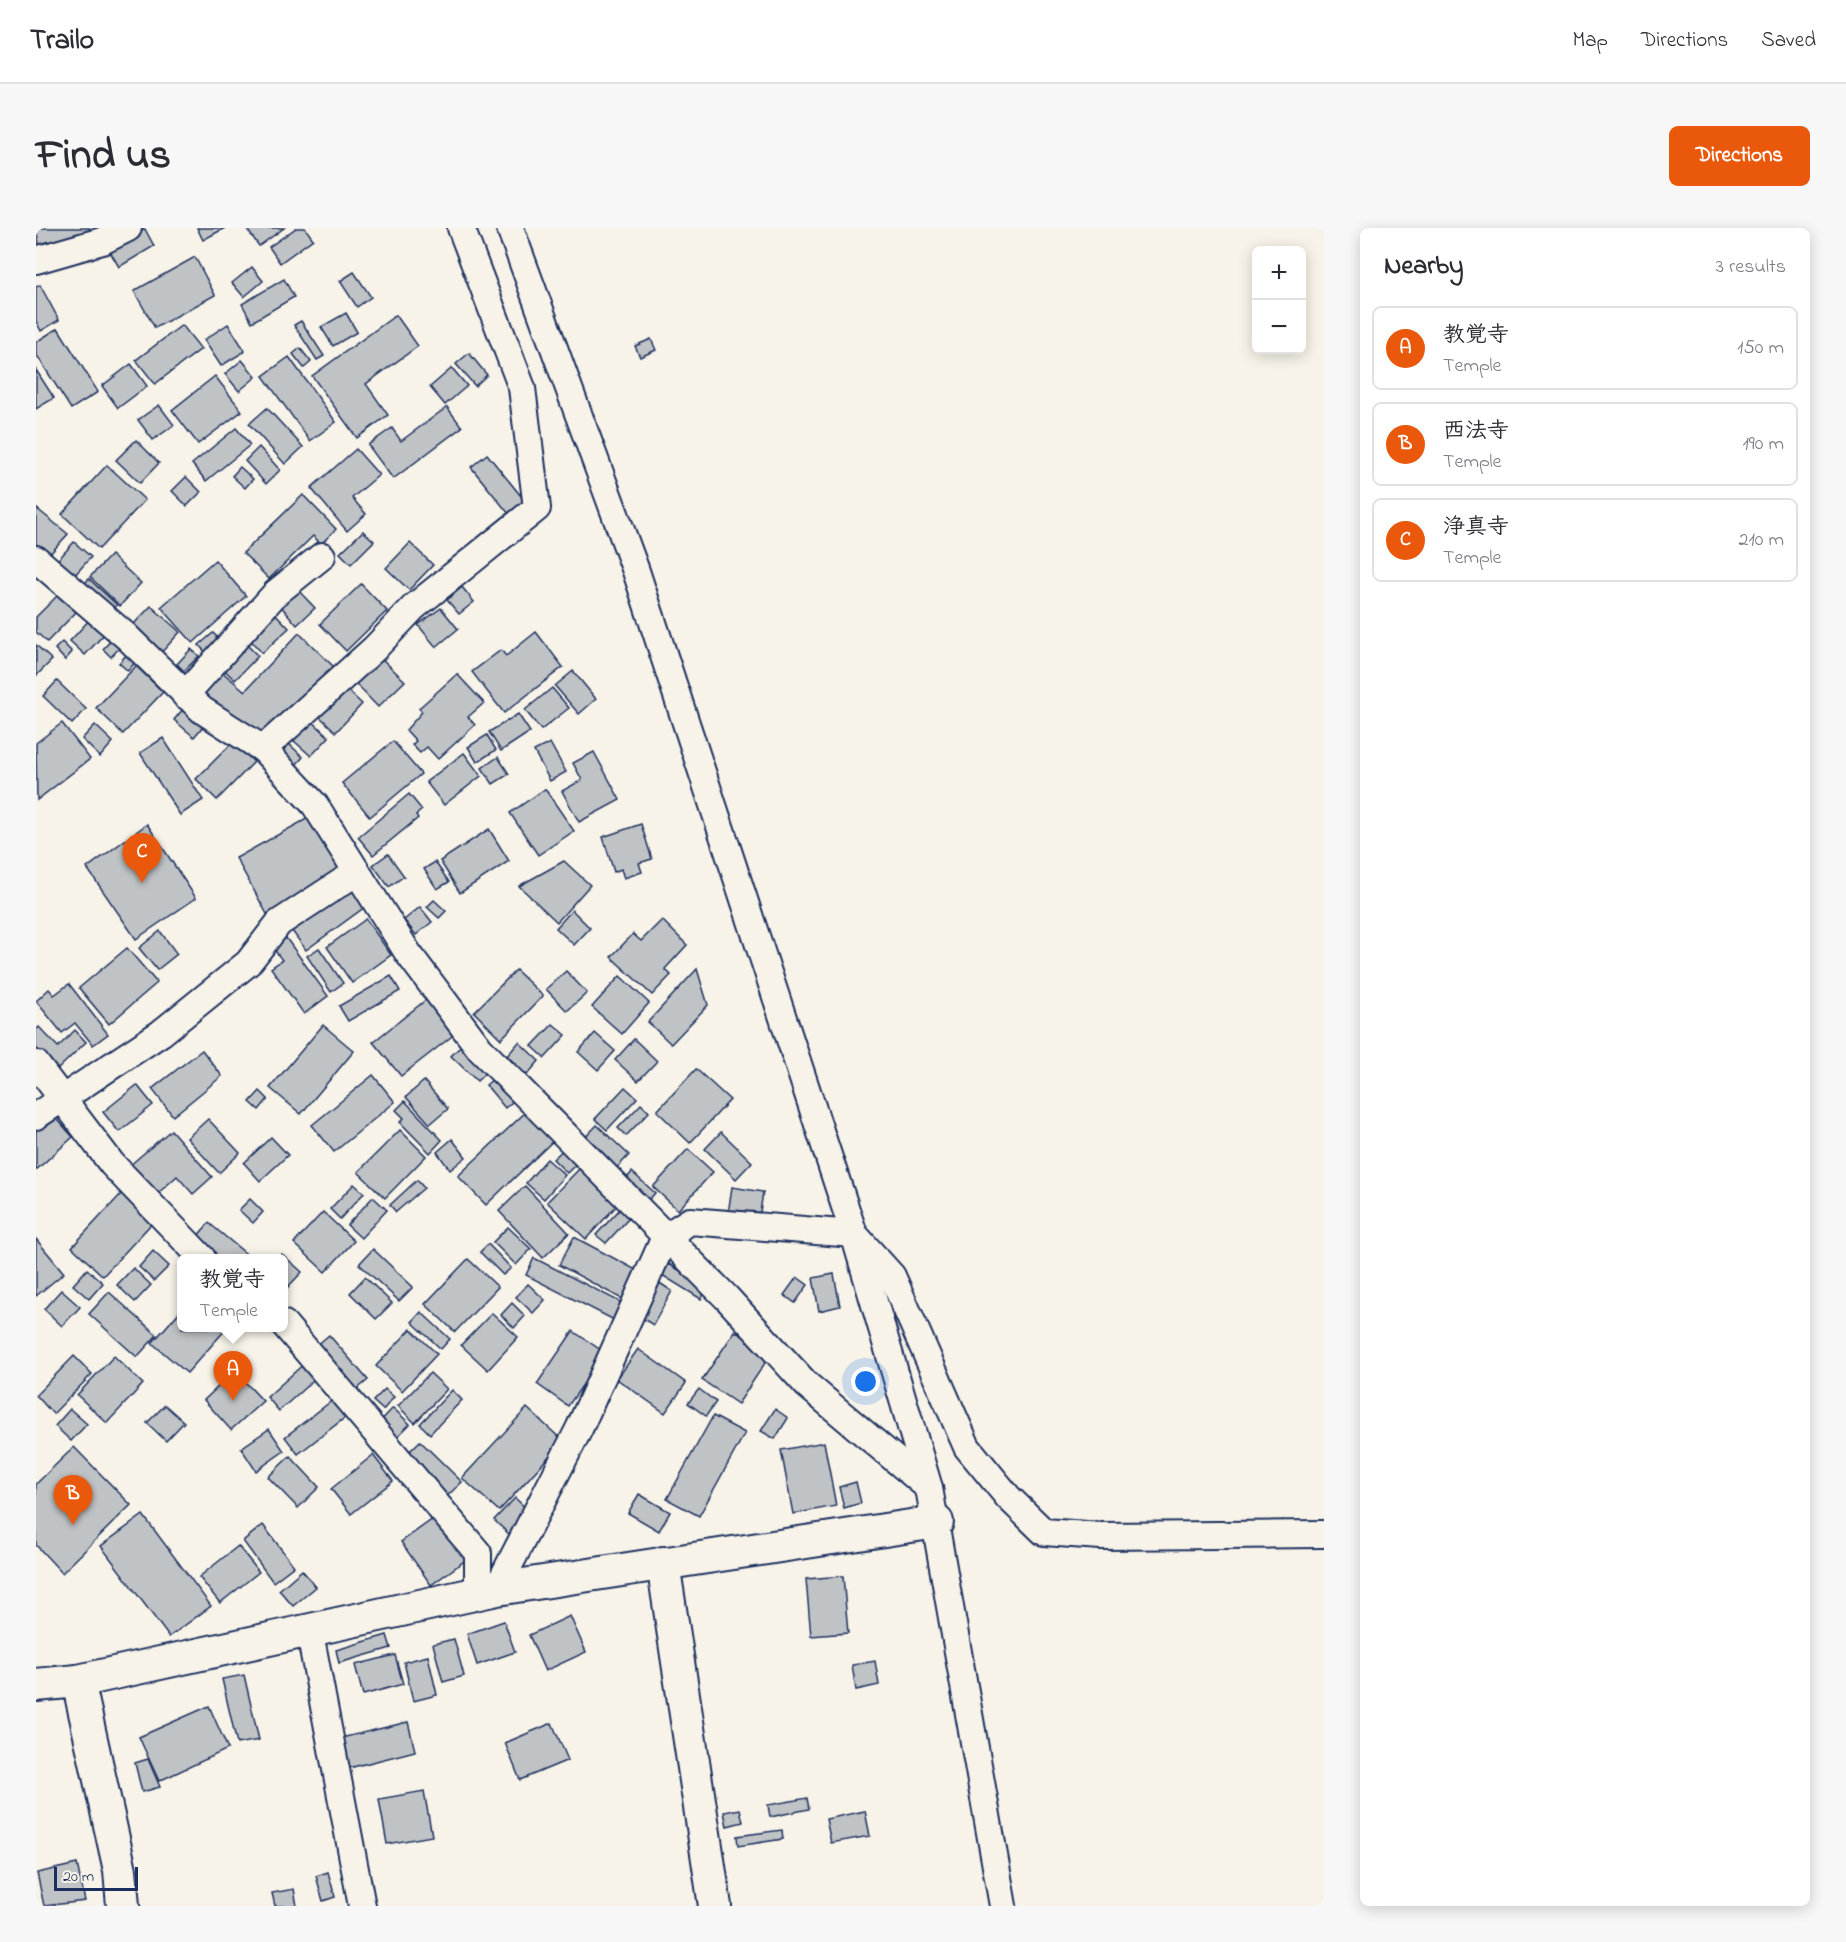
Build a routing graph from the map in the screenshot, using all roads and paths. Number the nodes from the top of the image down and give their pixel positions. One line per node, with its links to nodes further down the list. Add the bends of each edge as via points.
1 (128, 228): 4 (street, via 102,241)
2 (461, 228): 8 (street, via 522,388 537,508 414,607 374,649)
3 (510, 228): 13 (street, via 636,571)
4 (36, 260)
5 (321, 556): 7 (street, via 276,593)
6 (36, 559): 7 (street, via 126,636)
7 (186, 695): 8 (street, via 202,710)
8 (263, 749): 9 (street, via 315,806)
9 (357, 872): 11 (street, via 279,923 248,963 161,1033); 14 (street, via 408,953 480,1049)
10 (36, 1064): 11 (street)
11 (65, 1100): 12 (street); 15 (street, via 112,1164)
12 (36, 1116)
13 (854, 1233): 14 (street, via 690,1221); 17 (street); 19 (street, via 892,1276 967,1447 1008,1497 1044,1532 1101,1536)
14 (665, 1237): 17 (street, via 807,1385); 21 (street, via 579,1430)
15 (198, 1254)
16 (288, 1329): 21 (street, via 478,1552)
17 (929, 1488): 18 (street)
18 (937, 1522): 20 (street); 28 (street)
19 (1324, 1534)
20 (663, 1563): 21 (street); 27 (street)
21 (487, 1591): 22 (street)
22 (309, 1628): 23 (street); 26 (street)
23 (78, 1680): 24 (street); 25 (street, via 120,1870)
24 (36, 1685)
25 (123, 1906)
26 (362, 1906)
27 (715, 1906)
28 (1003, 1906)

